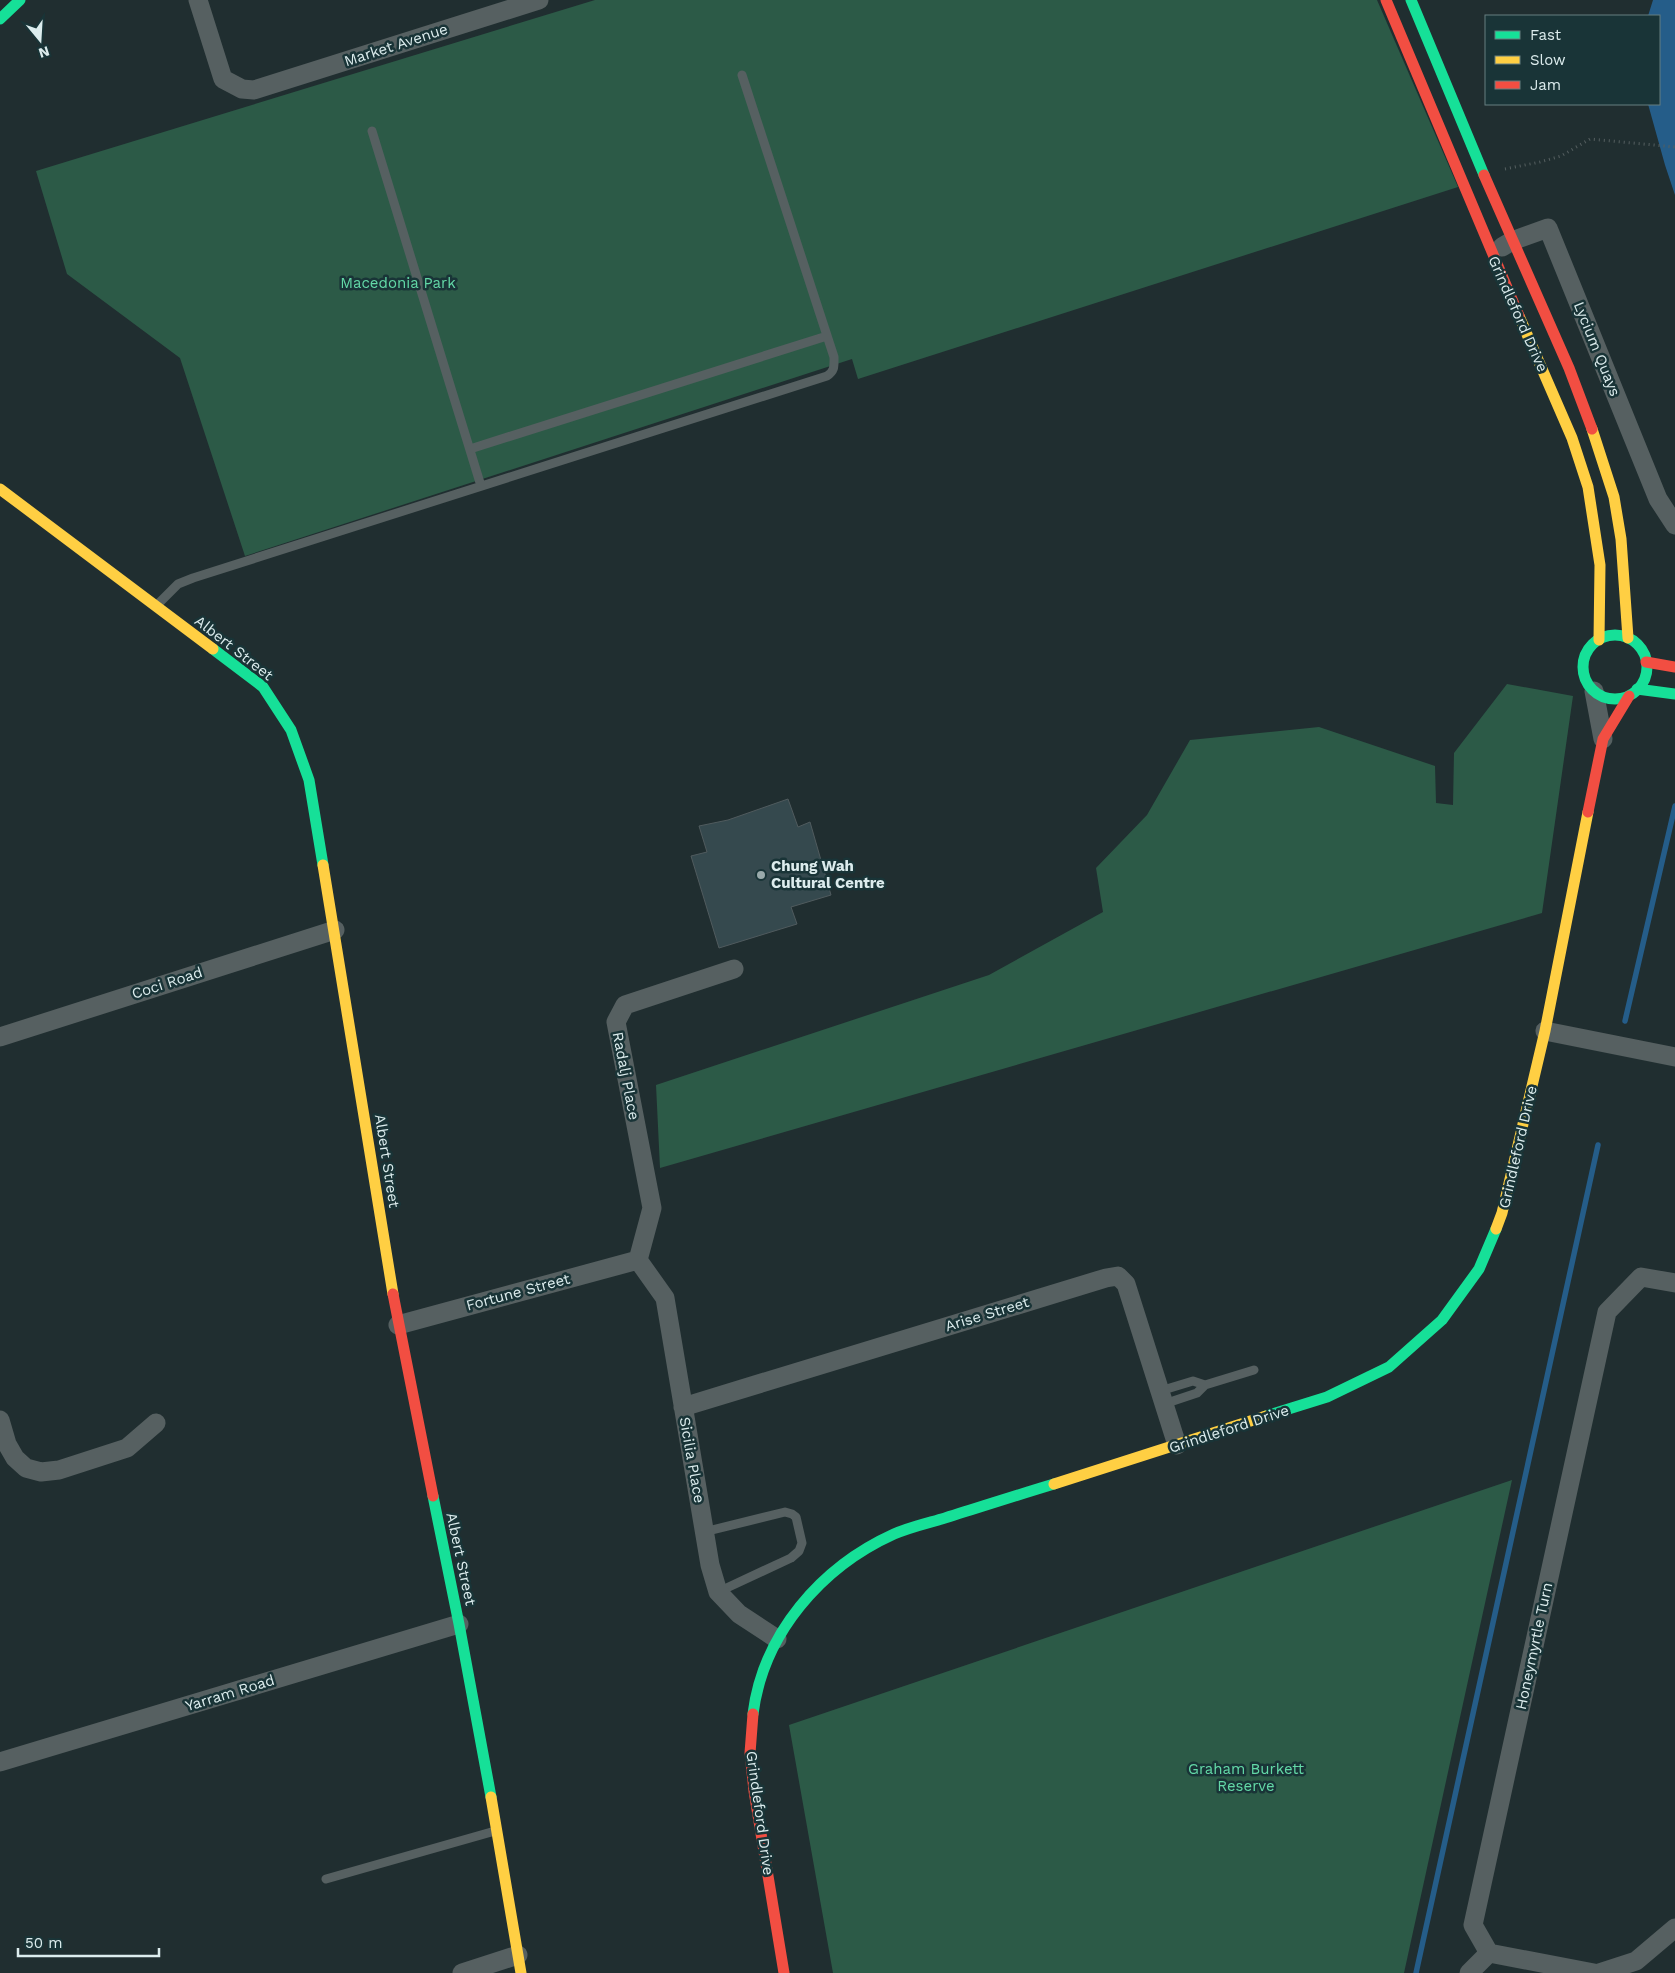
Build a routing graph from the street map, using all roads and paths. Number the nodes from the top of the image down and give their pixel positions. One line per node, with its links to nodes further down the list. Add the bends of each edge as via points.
1 (20, 0): 6 (main road)
2 (198, 0): 3 (street, Market Avenue, via 223,79 242,89 254,90)
3 (538, 0)
4 (1386, 0): 12 (main road, Grindleford Drive)
5 (1411, 0): 11 (main road, Grindleford Drive)
6 (0, 19)
7 (742, 75): 13 (lane)
8 (372, 131): 14 (lane)
9 (1675, 147): 10 (path, via 1590,139 1561,156)
10 (1503, 170)
11 (1512, 241): 12 (street, Lycium Quays); 17 (street, Lycium Quays, via 1548,228 1658,499); 19 (main road, Grindleford Drive, via 1569,368 1614,496 1621,539)
12 (1491, 253): 20 (main road, Grindleford Drive, via 1572,438 1588,487 1600,565)
13 (827, 336): 14 (lane); 15 (lane, via 835,367 827,376)
14 (470, 449): 15 (lane)
15 (482, 486): 18 (lane, via 192,578 178,584)
16 (0, 489): 18 (main road, Albert Street)
17 (1675, 525)
18 (156, 607): 27 (main road, Albert Street, via 263,687 291,730 311,787)
19 (1628, 638): 20 (main road, via 1613,636); 21 (main road, via 1637,644)
20 (1599, 640): 23 (main road, Grindleford Drive, via 1591,646 1583,664 1585,679)
21 (1646, 662): 22 (main road); 24 (main road, Grindleford Drive, via 1645,676)
22 (1675, 667)
23 (1594, 691): 24 (main road, via 1610,699); 26 (street, Grindleford Drive)
24 (1633, 692): 25 (main road); 26 (main road, Grindleford Drive)
25 (1675, 694)
26 (1602, 739): 29 (main road, Grindleford Drive)
27 (335, 930): 30 (street, Coci Road); 34 (main road, Albert Street)
28 (734, 969): 32 (street, Radalj Place, via 625,1004 616,1022 652,1208)
29 (1545, 1030): 31 (street); 41 (main road, Grindleford Drive, via 1502,1214 1479,1269 1442,1320 1389,1367 1327,1397)
30 (0, 1037)
31 (1675, 1057)
32 (638, 1260): 34 (street, Fortune Street); 38 (street, Sicilia Place, via 665,1298)
33 (1675, 1283): 50 (street, Honeymyrtle Turn, via 1641,1277 1607,1312 1473,1925)
34 (398, 1325): 44 (main road, Albert Street)
35 (1254, 1370): 36 (lane)
36 (1205, 1385): 37 (lane, via 1197,1393); 37 (lane, via 1193,1381)
37 (1162, 1398): 38 (street, Arise Street, via 1126,1284 1118,1276); 41 (street, Arise Street)
38 (683, 1407): 42 (street, Sicilia Place)
39 (0, 1420): 40 (street, via 15,1458 26,1468 41,1472 59,1470 127,1448)
40 (156, 1423)
41 (1177, 1445): 45 (main road, Grindleford Drive, via 895,1534 861,1552 828,1577 799,1606)
42 (704, 1532): 43 (street, Sicilia Place); 43 (lane, via 785,1512 796,1517 802,1542 791,1558)
43 (718, 1592): 45 (street, Sicilia Place, via 739,1614)
44 (459, 1624): 46 (street, Yarram Road); 47 (main road, Albert Street)
45 (778, 1639): 53 (main road, Grindleford Drive, via 761,1673 753,1712 750,1753)
46 (0, 1762)
47 (498, 1830): 48 (lane); 51 (main road, Albert Street)
48 (326, 1880)
49 (1675, 1928): 56 (street, via 1636,1961)
50 (1489, 1953): 54 (street); 55 (street)
51 (520, 1964): 52 (street)
52 (462, 1973)
53 (784, 1973)
54 (1469, 1973)
55 (1594, 1973)
56 (1599, 1973)

